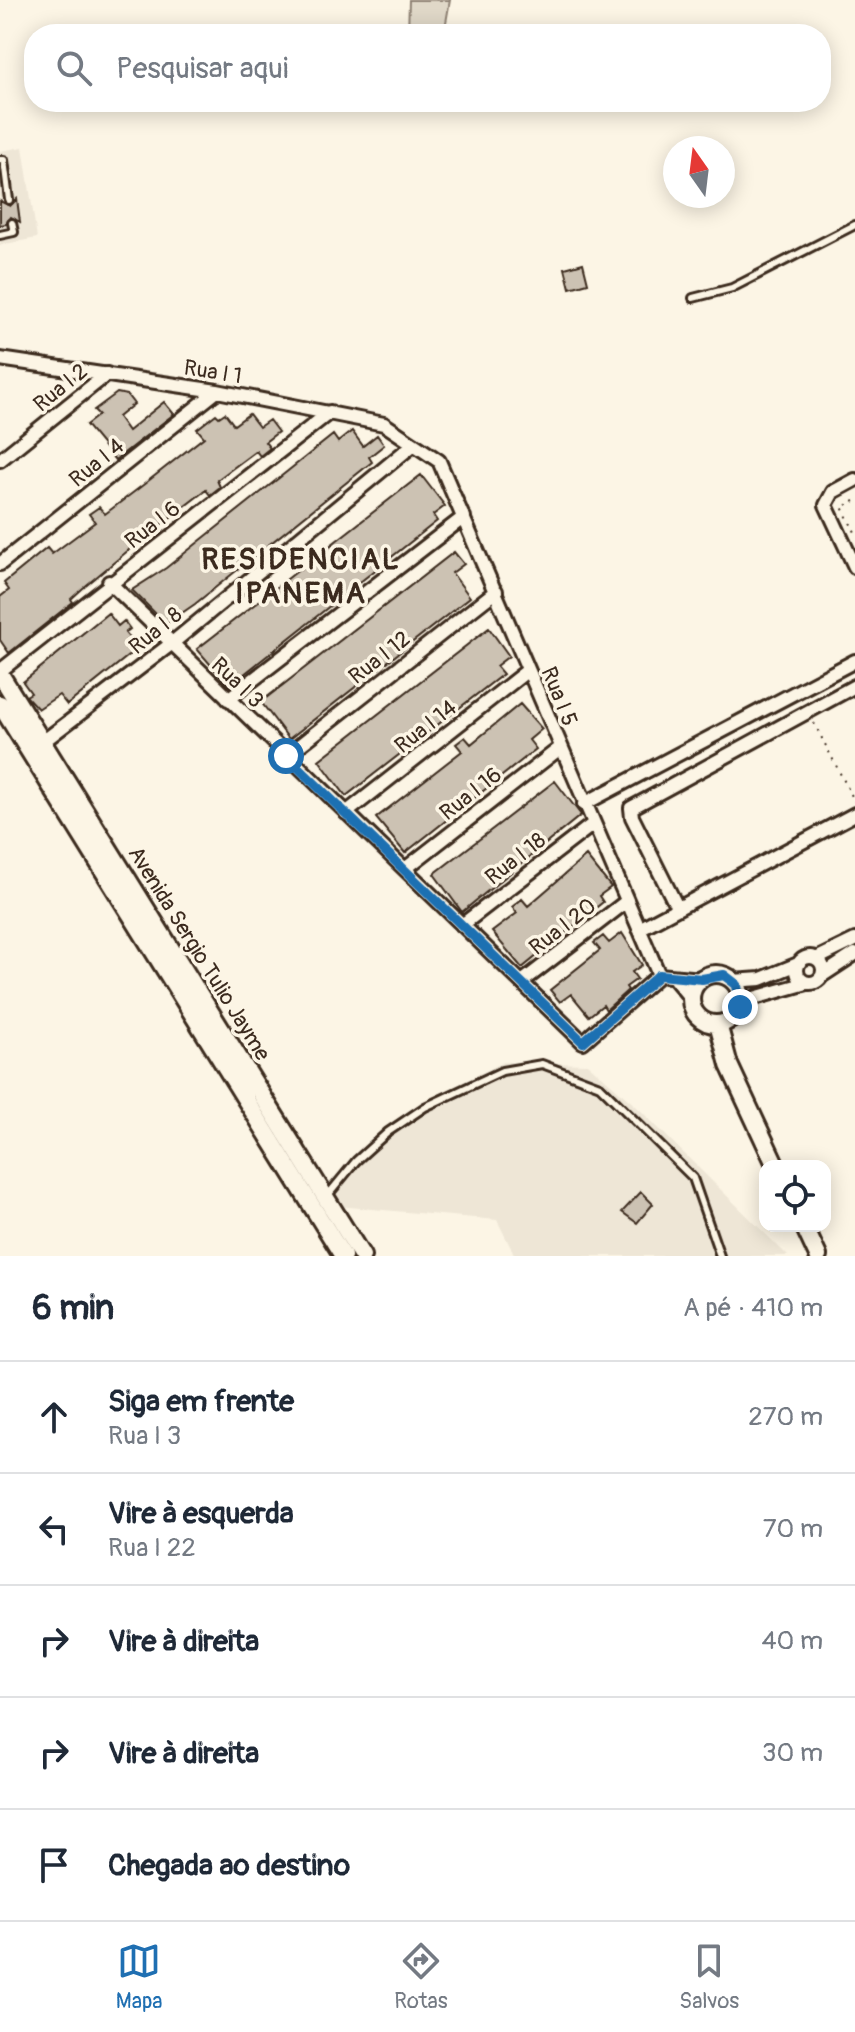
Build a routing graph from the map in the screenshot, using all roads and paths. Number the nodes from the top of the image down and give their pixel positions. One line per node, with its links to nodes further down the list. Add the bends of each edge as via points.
1 (0, 160): 2 (lane)
2 (9, 200)
3 (12, 223): 5 (lane, via 14,232)
4 (855, 225): 6 (lane, via 732,288)
5 (0, 235)
6 (693, 298)
7 (0, 359): 8 (street, Rua I 1)
8 (107, 374): 9 (street, Rua I 1); 12 (street, Rua I 2)
9 (217, 391): 10 (street, Rua I 1); 17 (street, Rua I 4)
10 (330, 412): 11 (street, Rua I 1, via 384,424); 19 (street, Rua I 6)
11 (414, 444): 15 (street, Rua I 5, via 439,461); 21 (street, Rua I 8)
12 (0, 460)
13 (855, 480): 18 (street, via 833,492 826,510)
14 (855, 501): 16 (path, via 842,507)
15 (464, 517): 20 (street, Rua I 5); 26 (street)
16 (855, 532)
17 (0, 564)
18 (855, 567)
19 (109, 582): 21 (street, Rua I 3); 24 (street, Rua I 6)
20 (496, 591): 23 (street, Rua I 5); 31 (street, Rua I 12)
21 (171, 644): 26 (street, Rua I 3); 29 (street, Rua I 8)
22 (855, 661): 33 (street)
23 (528, 670): 30 (street, Rua I 5); 34 (street, Rua I 14)
24 (0, 672): 29 (street, Avenida Sergio Tulio Jayme)
25 (855, 686): 28 (street)
26 (228, 699): 31 (street, Rua I 3)
27 (0, 704): 29 (street, Avenida Sergio Tulio Jayme)
28 (808, 711): 32 (path); 39 (street, via 631,808)
29 (36, 747): 57 (street, Avenida Sergio Tulio Jayme)
30 (560, 748): 33 (street, Rua I 5); 37 (street, Rua I 16)
31 (286, 756): 34 (street, Rua I 3)
32 (855, 802)
33 (584, 804): 36 (street, Rua I 5)
34 (346, 813): 37 (street, Rua I 3)
35 (855, 814): 39 (street)
36 (593, 824): 38 (street, Rua I 5); 40 (street, Rua I 18)
37 (405, 869): 40 (street, Rua I 3)
38 (627, 901): 41 (street, Rua I 5); 51 (street, Rua I 20)
39 (677, 907): 41 (street)
40 (462, 925): 51 (street, Rua I 3)
41 (639, 929): 46 (street, Rua I 5)
42 (855, 940): 44 (street)
43 (855, 954): 47 (street)
44 (818, 958): 45 (street, via 804,958); 47 (street)
45 (798, 964): 50 (street, via 761,979); 52 (street, via 797,974)
46 (659, 975): 48 (street); 51 (street, Rua I 3, via 583,1042)
47 (823, 975): 52 (street)
48 (673, 977): 49 (street); 53 (street)
49 (702, 979): 50 (street, via 718,974); 53 (street)
50 (733, 981): 54 (street)
51 (522, 982)
52 (807, 983): 54 (street, via 755,997)
53 (692, 1000): 55 (street, via 701,1019)
54 (740, 1007): 55 (street)
55 (718, 1024): 56 (street, via 729,1065)
56 (773, 1160)
57 (319, 1203): 59 (street, Avenida Sergio Tulio Jayme); 60 (street, Avenida Sergio Tulio Jayme); 61 (lane, via 367,1151 425,1107 502,1071 542,1064 600,1086 693,1178)
58 (807, 1232): 62 (street)
59 (343, 1256)
60 (362, 1256)
61 (720, 1256)
62 (818, 1256)

